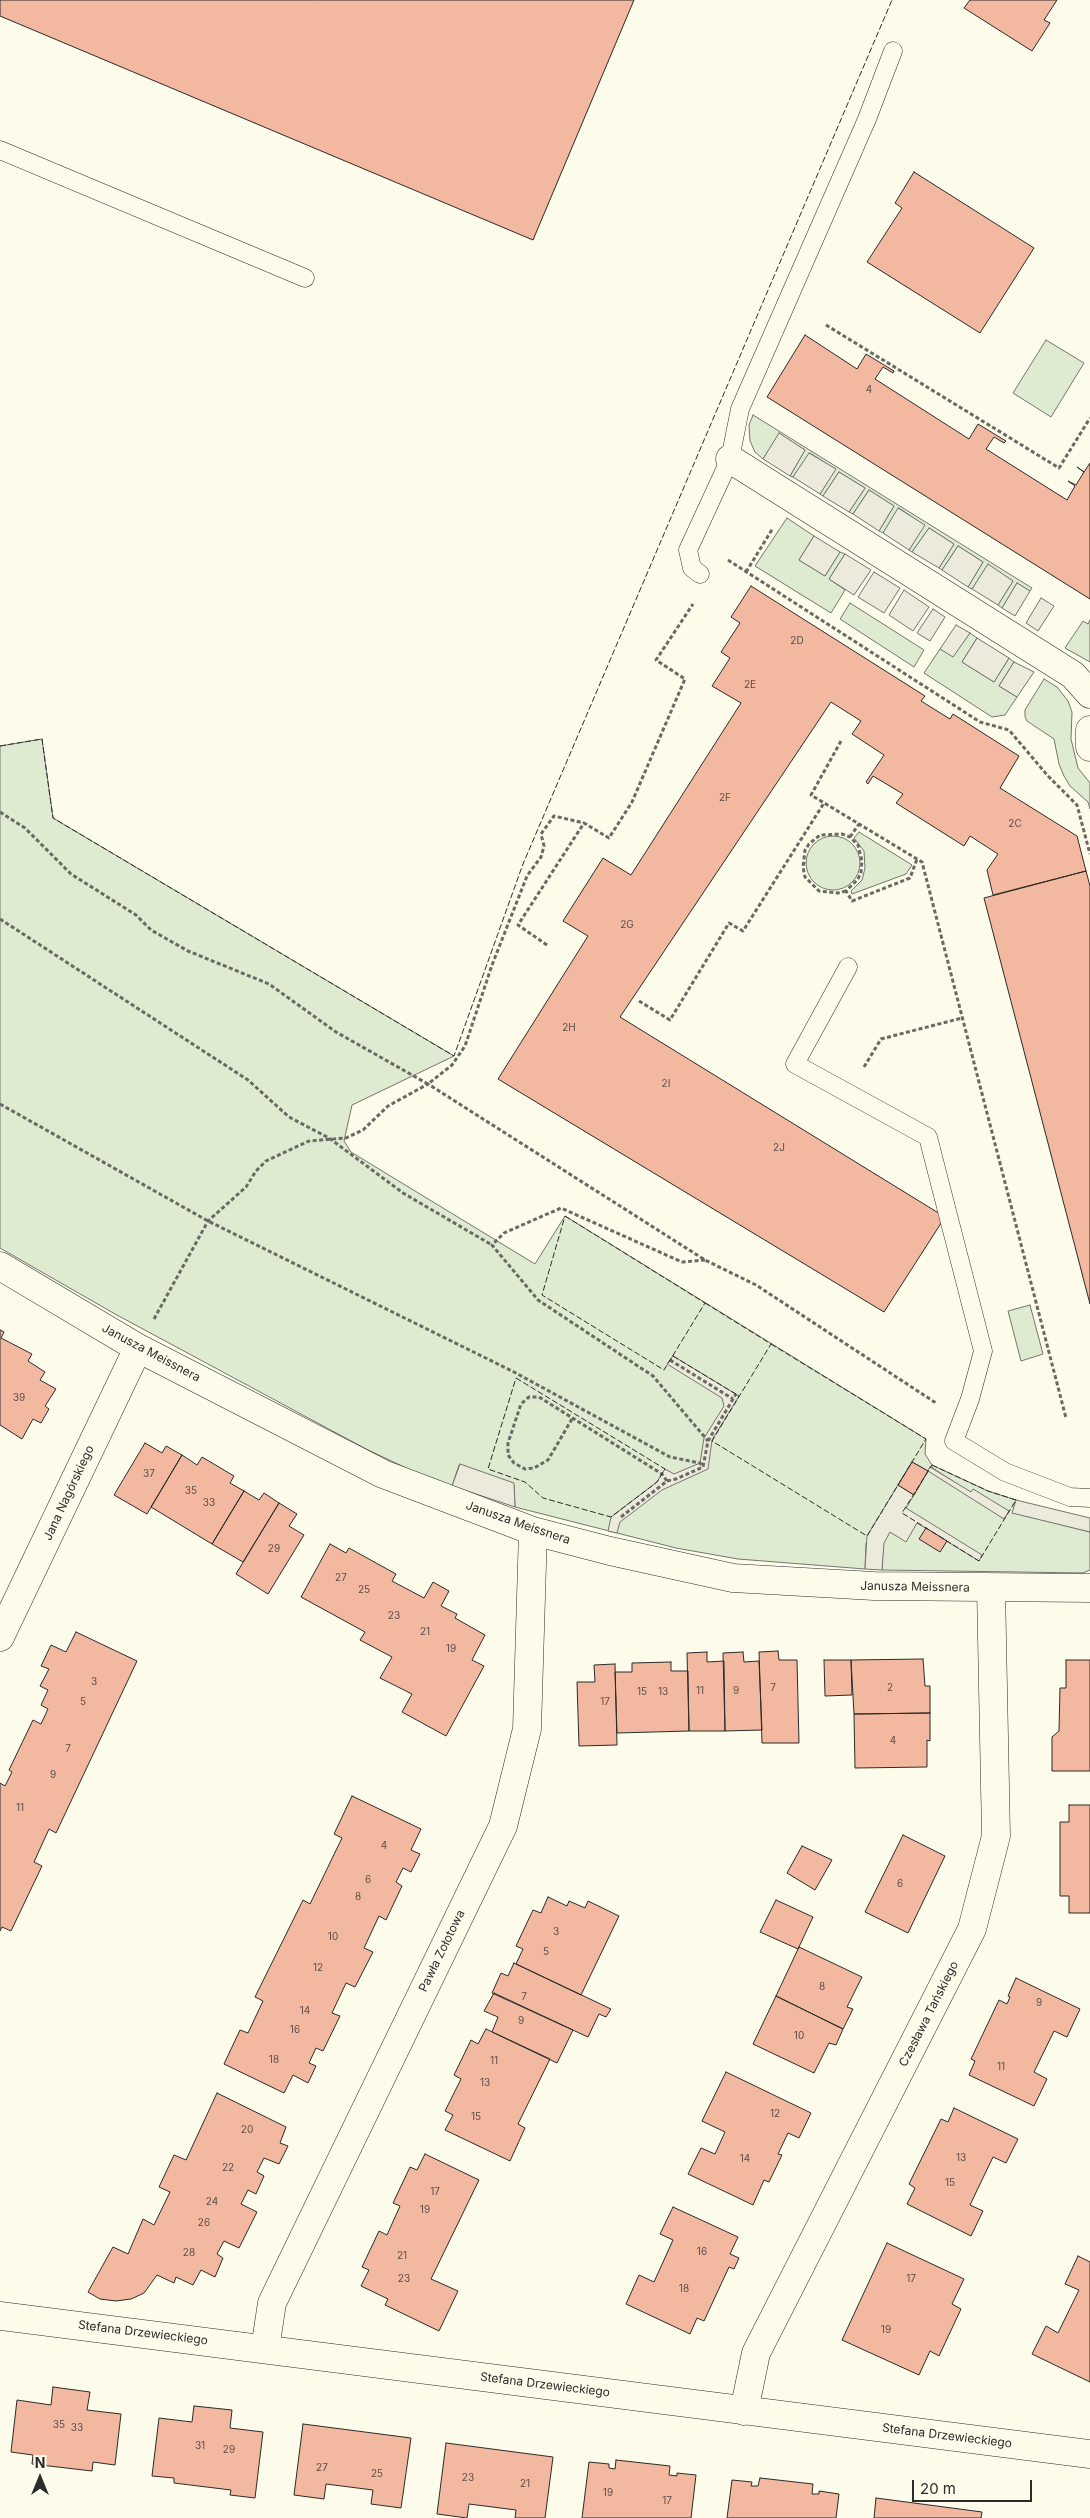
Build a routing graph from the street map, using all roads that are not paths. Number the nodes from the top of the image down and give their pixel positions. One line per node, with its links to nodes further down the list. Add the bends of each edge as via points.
1 (893, 50): 4 (lane, via 867,119 740,409)
2 (0, 150): 3 (lane)
3 (305, 278)
4 (730, 459): 5 (lane, via 688,550 692,568); 6 (street, via 1073,675)
5 (700, 574)
6 (1090, 694)
7 (1090, 730): 8 (street)
8 (1090, 747)
9 (848, 967): 12 (lane, via 795,1064 928,1137 983,1351 954,1441 1005,1472 1070,1497)
10 (0, 1266): 11 (street, Janusza Meissnera)
11 (138, 1348): 13 (street, Janusza Meissnera, via 383,1474); 16 (street, Jana Nagórskiego)
12 (1090, 1498)
13 (533, 1531): 14 (street, Janusza Meissnera, via 610,1552 733,1578 874,1586); 18 (street, Pawła Zołotowa, via 527,1728 503,1826 272,2303)
14 (991, 1588): 15 (street, Janusza Meissnera); 19 (street, Czesława Tańskiego, via 996,1836 972,1929 756,2353)
15 (1090, 1588)
16 (0, 1637)
17 (0, 2316): 18 (street, Stefana Drzewieckiego)
18 (265, 2349): 19 (street, Stefana Drzewieckiego)
19 (744, 2411): 20 (street, Stefana Drzewieckiego)
20 (1090, 2454)

